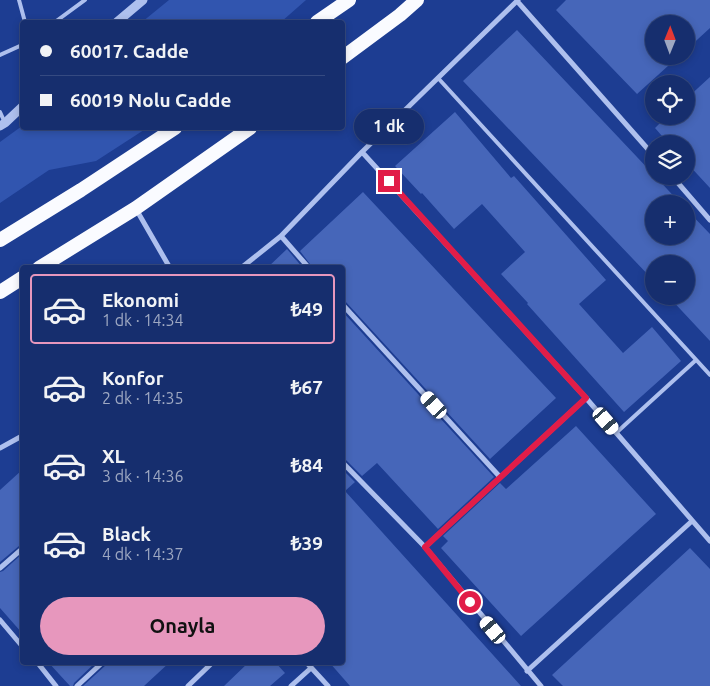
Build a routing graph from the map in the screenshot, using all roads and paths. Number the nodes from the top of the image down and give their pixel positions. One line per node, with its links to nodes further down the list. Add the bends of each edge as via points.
1 (19, 0): 10 (lane)
2 (85, 0): 11 (lane)
3 (143, 0): 12 (street)
4 (338, 0): 13 (highway)
5 (349, 0): 14 (highway)
6 (417, 0): 9 (highway)
7 (427, 0): 9 (highway)
8 (517, 1): 18 (street); 24 (street)
9 (400, 15): 17 (highway)
10 (24, 20)
11 (58, 20)
12 (119, 20)
13 (318, 20)
14 (319, 20)
15 (20, 46): 16 (lane)
16 (0, 55)
17 (345, 56)
18 (438, 78): 25 (street); 38 (lane)
19 (20, 109): 21 (street)
20 (0, 112): 21 (lane)
21 (2, 125)
22 (172, 130): 30 (highway)
23 (247, 130): 27 (highway)
24 (645, 146)
25 (362, 152): 29 (street); 42 (street)
26 (680, 185): 28 (street)
27 (136, 208): 31 (highway); 32 (street)
28 (710, 220)
29 (281, 236): 33 (street); 34 (street)
30 (0, 240)
31 (44, 265)
32 (168, 265)
33 (246, 265)
34 (307, 265)
35 (20, 279): 36 (highway)
36 (0, 292)
37 (345, 307): 47 (street)
38 (696, 360): 40 (lane); 43 (lane)
39 (710, 366): 40 (lane)
40 (706, 370): 41 (lane)
41 (710, 375)
42 (586, 398): 43 (street); 47 (street)
43 (616, 433): 48 (street)
44 (20, 437): 45 (street)
45 (0, 448)
46 (345, 465): 50 (street)
47 (500, 477): 50 (street)
48 (692, 522): 49 (street); 60 (street)
49 (710, 541)
50 (425, 547): 60 (street)
51 (20, 551): 52 (street)
52 (0, 568)
53 (0, 620): 54 (street)
54 (20, 641)
55 (39, 665): 61 (street)
56 (100, 665): 62 (street)
57 (210, 665): 63 (street)
58 (308, 665): 59 (street)
59 (310, 668): 64 (street); 65 (street)
60 (527, 671): 66 (street)
61 (56, 686)
62 (77, 686)
63 (188, 686)
64 (291, 686)
65 (328, 686)
66 (541, 686)

